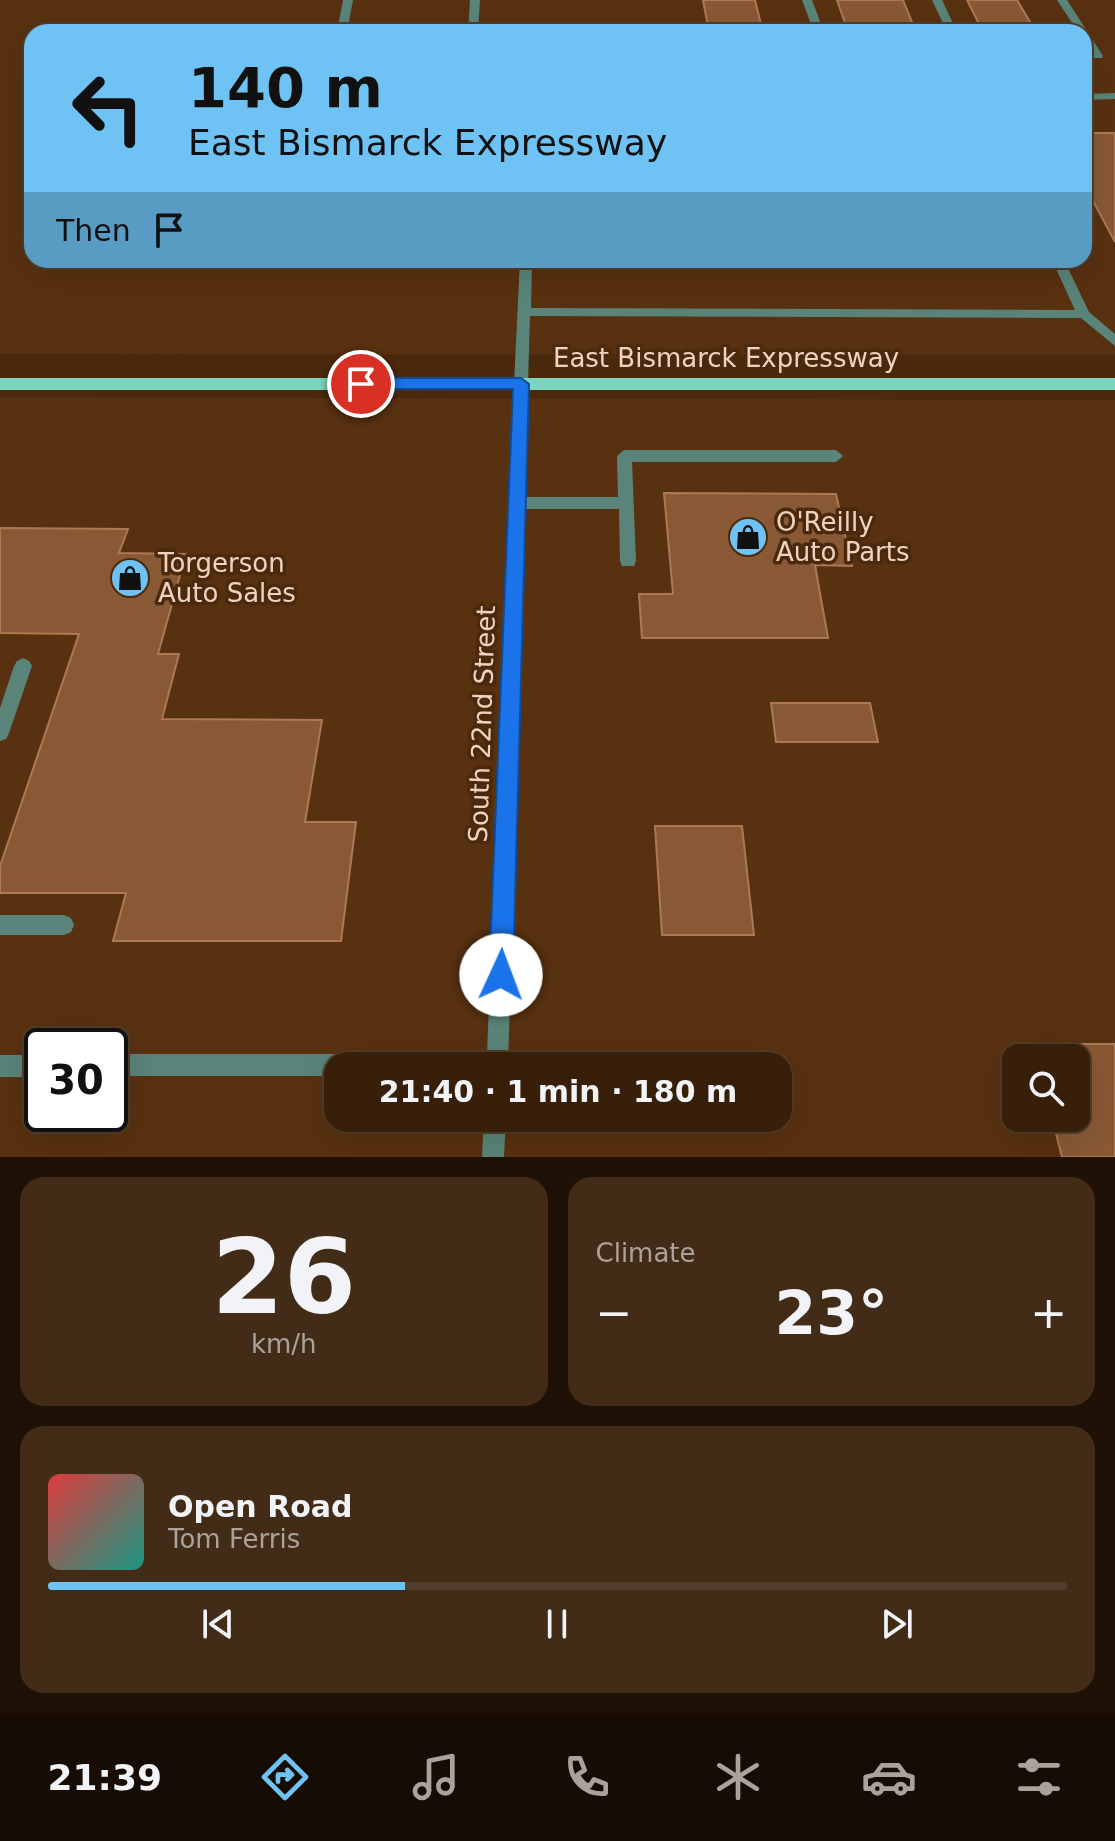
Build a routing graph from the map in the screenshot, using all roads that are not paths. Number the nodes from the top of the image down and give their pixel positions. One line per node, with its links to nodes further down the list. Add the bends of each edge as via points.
1 (348, 0): 6 (street)
2 (475, 0): 7 (street)
3 (807, 0): 8 (street)
4 (937, 0): 9 (street)
5 (1062, 0): 10 (street)
6 (344, 24)
7 (474, 24)
8 (816, 24)
9 (948, 24)
10 (1077, 24)
11 (1092, 47): 12 (street)
12 (1098, 56)
13 (1115, 96): 14 (street)
14 (1092, 97)
15 (526, 268): 17 (street, South 22nd Street)
16 (1062, 268): 18 (street)
17 (524, 312): 18 (street); 21 (street, South 22nd Street)
18 (1084, 314): 19 (street)
19 (1115, 341)
20 (0, 384): 21 (main road, East Bismarck Expressway)
21 (521, 384): 22 (main road, East Bismarck Expressway); 24 (street, South 22nd Street)
22 (1115, 384)
23 (836, 456): 25 (street, via 624,456)
24 (518, 503): 25 (street); 31 (street, South 22nd Street)
25 (626, 503): 26 (street)
26 (628, 561)
27 (23, 666): 28 (street)
28 (0, 733)
29 (0, 925): 30 (street)
30 (64, 925)
31 (498, 1052)
32 (128, 1065): 35 (street)
33 (0, 1066): 34 (street)
34 (24, 1066)
35 (324, 1066)
36 (494, 1132): 37 (street)
37 (493, 1157)

